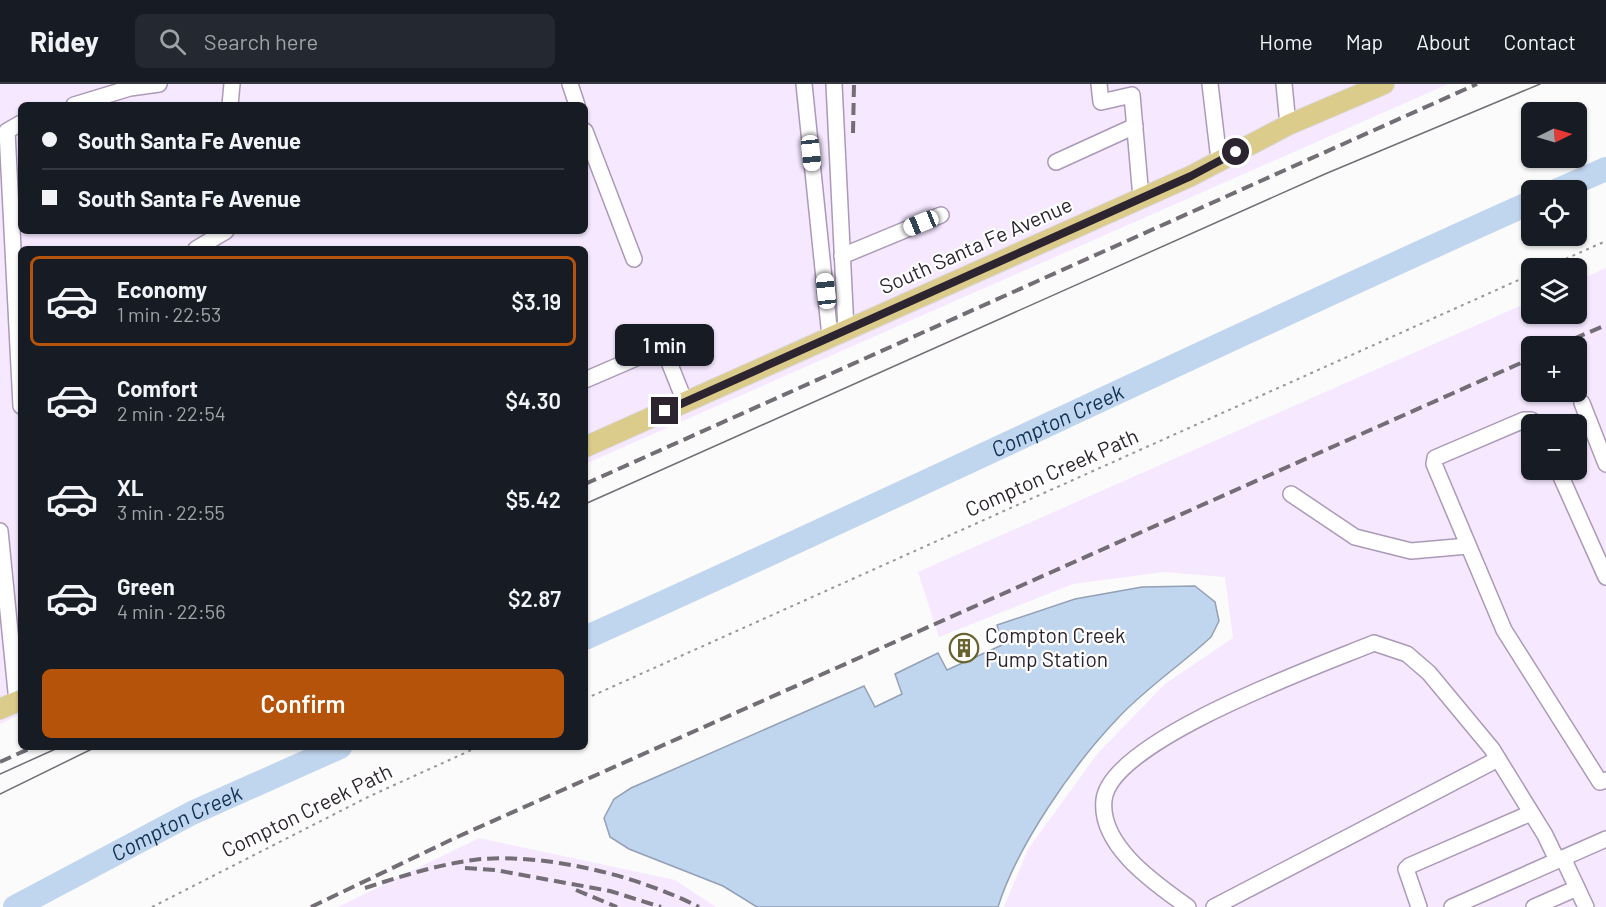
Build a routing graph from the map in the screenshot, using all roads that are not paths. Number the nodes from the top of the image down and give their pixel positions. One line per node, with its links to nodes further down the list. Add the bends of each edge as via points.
1 (159, 84): 10 (street)
2 (232, 84): 11 (street)
3 (570, 84): 12 (street)
4 (804, 84): 27 (street)
5 (834, 84): 24 (street)
6 (1099, 84): 15 (street, via 1101,102 1132,95)
7 (1210, 84): 17 (street)
8 (1284, 84): 14 (street)
9 (1384, 84): 14 (main road, South Santa Fe Avenue)
10 (84, 102)
11 (230, 102)
12 (575, 102)
13 (18, 125): 21 (street, via 7,131)
14 (1288, 125): 17 (main road, South Santa Fe Avenue)
15 (1135, 126): 18 (street); 19 (street)
16 (588, 138): 25 (street)
17 (1219, 160): 19 (main road, South Santa Fe Avenue)
18 (1056, 162)
19 (1141, 198): 27 (main road, South Santa Fe Avenue)
20 (941, 215): 24 (street)
21 (16, 225): 26 (street)
22 (220, 234): 23 (street)
23 (201, 246)
24 (842, 256): 27 (street)
25 (634, 259)
26 (18, 276)
27 (838, 334): 29 (main road, South Santa Fe Avenue)
28 (588, 379): 29 (street, via 657,349 663,350)
29 (685, 402): 32 (main road, South Santa Fe Avenue)
30 (1582, 403): 33 (street)
31 (1521, 421): 37 (street, via 1434,460)
32 (588, 446)
33 (1606, 464)
34 (1562, 480): 38 (street)
35 (1291, 494): 37 (street, via 1355,537 1411,552)
36 (0, 531): 39 (street)
37 (1468, 546): 42 (street, via 1504,630)
38 (1606, 577)
39 (3, 602): 40 (street)
40 (12, 703)
41 (1498, 759): 43 (street); 47 (street, via 1429,673 1407,654 1374,643 1197,718 1134,759 1113,779 1104,800 1106,819 1117,842 1138,871); 48 (street)
42 (1604, 786)
43 (1531, 813): 45 (street); 49 (street, via 1409,866 1406,876)
44 (1606, 839): 45 (street)
45 (1560, 859): 46 (street); 50 (street)
46 (1577, 888): 51 (street); 52 (street)
47 (1188, 907)
48 (1214, 907)
49 (1419, 907)
50 (1452, 907)
51 (1534, 907)
52 (1586, 907)

